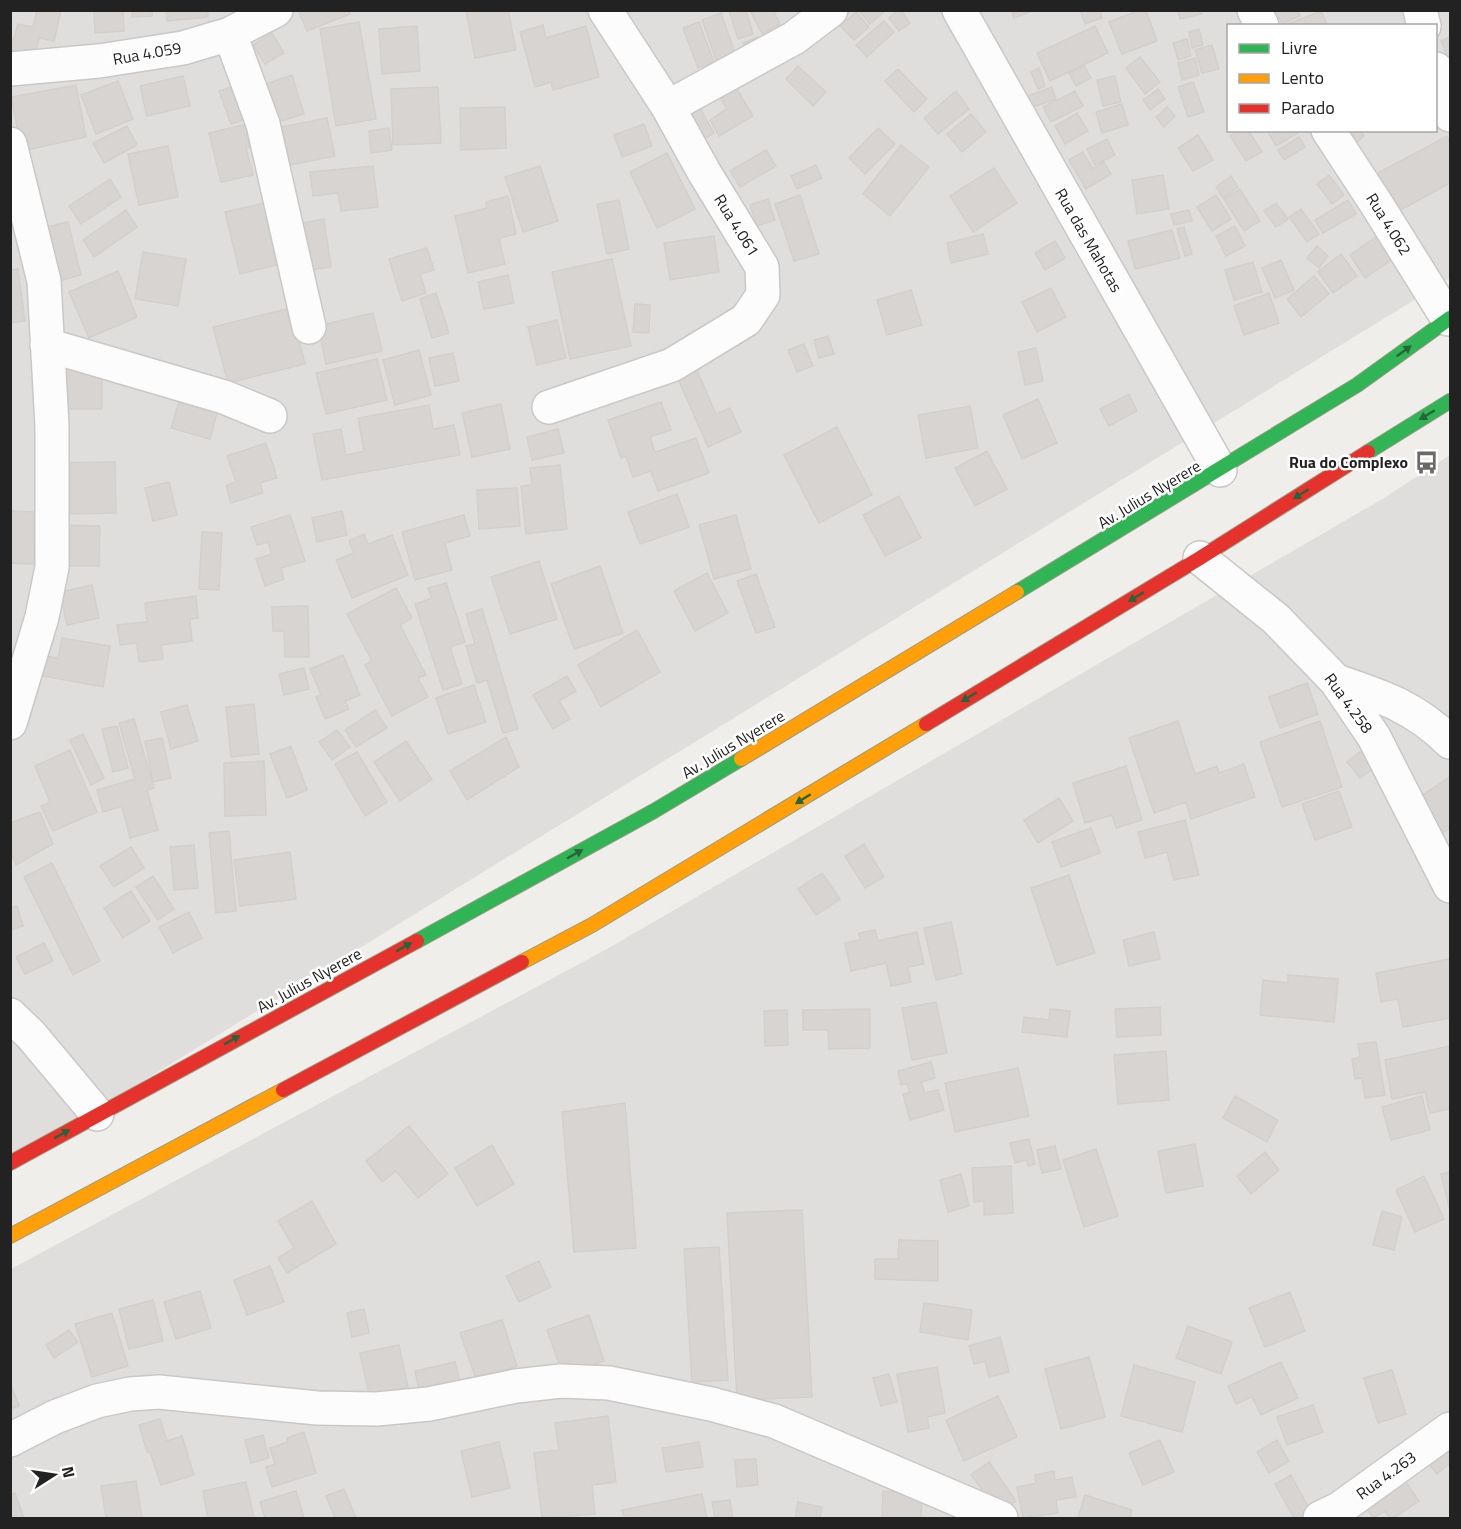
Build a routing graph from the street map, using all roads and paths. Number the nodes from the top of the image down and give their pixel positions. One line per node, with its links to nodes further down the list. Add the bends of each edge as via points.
1 (276, 10): 7 (street, Rua 4.059)
2 (605, 10): 10 (street, Rua 4.061)
3 (831, 10): 10 (street, via 794,38)
4 (959, 10): 20 (street, Rua das Mahotas)
5 (1254, 10): 6 (street)
6 (1261, 24)
7 (230, 34): 8 (street, Rua 4.059, via 183,48 99,62); 15 (street, via 263,123)
8 (10, 69)
9 (1437, 72): 11 (street)
10 (668, 107): 18 (street, Rua 4.061, via 762,267 763,295 746,320 672,365)
11 (1450, 115)
12 (1329, 132): 14 (street, Rua 4.062)
13 (10, 144): 16 (street, via 44,281)
14 (1449, 319): 20 (main road, Av. Julius Nyerere, one-way to 14, via 1357,385)
15 (309, 327)
16 (47, 345): 19 (street, via 225,397); 23 (street, via 52,426 52,567 42,617)
17 (1450, 401): 21 (main road, one-way to 21)
18 (549, 407)
19 (270, 416)
20 (1220, 470): 27 (main road, Av. Julius Nyerere, one-way to 20, via 654,811)
21 (1200, 558): 22 (street, Rua 4.258, via 1276,619); 29 (main road, one-way to 29, via 592,924)
22 (1336, 681): 24 (street, via 1392,700); 25 (street, Rua 4.258, via 1374,737)
23 (10, 723)
24 (1445, 731)
25 (1450, 886)
26 (10, 1015): 27 (street)
27 (97, 1114): 28 (main road, Av. Julius Nyerere, one-way to 27)
28 (10, 1163)
29 (10, 1236)
30 (1450, 1429): 33 (street, Rua 4.263, via 1340,1509)
31 (10, 1440): 32 (street, via 55,1417 130,1394 159,1392 317,1408 377,1409 429,1404 516,1386 561,1381 609,1383 774,1421)
32 (1001, 1518)
33 (1320, 1518)

